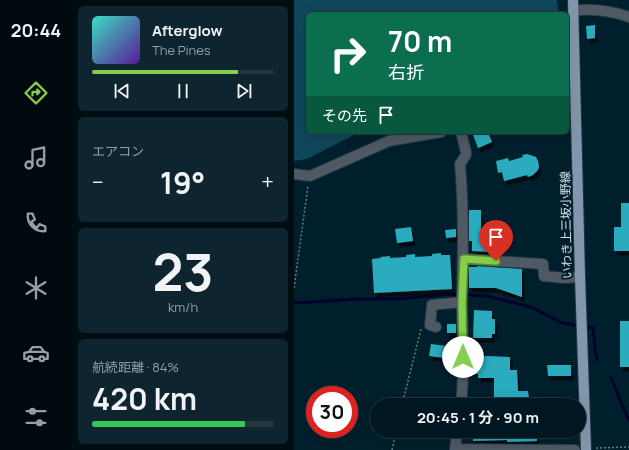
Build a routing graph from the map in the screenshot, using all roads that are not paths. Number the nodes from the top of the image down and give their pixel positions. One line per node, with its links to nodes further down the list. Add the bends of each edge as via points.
1 (573, 0): 2 (main road, いわき上三坂小野線)
2 (573, 11): 3 (street, via 612,11); 4 (main road, いわき上三坂小野線)
3 (629, 17)
4 (571, 80): 9 (main road, いわき上三坂小野線)
5 (429, 134): 7 (street, via 389,141 310,176)
6 (462, 134): 8 (street, via 466,152 460,164)
7 (294, 174)
8 (464, 259): 9 (street, via 543,264 544,276); 10 (street)
9 (580, 277): 14 (main road, いわき上三坂小野線)
10 (462, 302): 11 (street, via 432,305 430,325); 12 (street)
11 (436, 327)
12 (462, 398)
13 (456, 438): 15 (street)
14 (586, 449)
15 (455, 450): 16 (street)
16 (575, 450)

